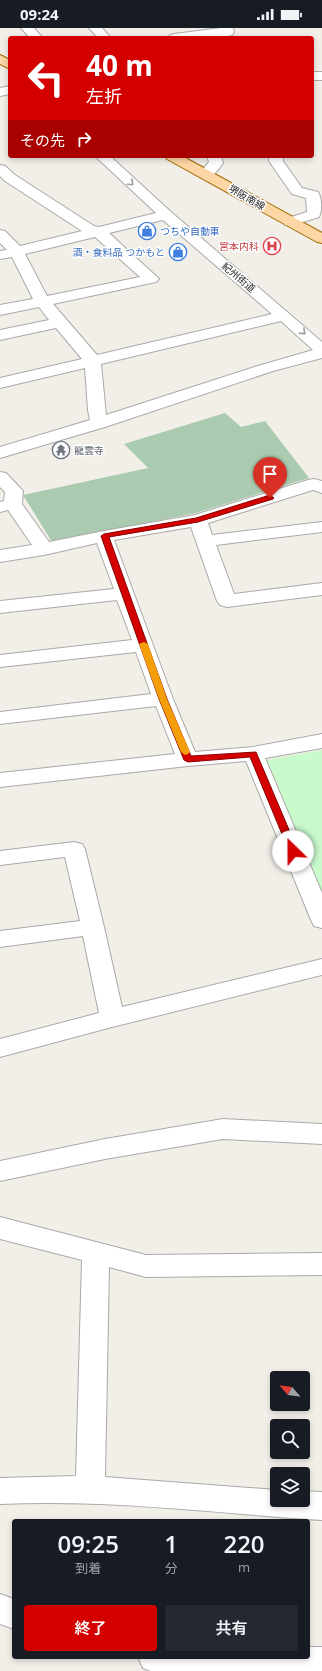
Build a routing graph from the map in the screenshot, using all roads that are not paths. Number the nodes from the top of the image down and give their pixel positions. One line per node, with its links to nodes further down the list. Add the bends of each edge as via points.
1 (27, 28): 4 (street)
2 (96, 28): 5 (street)
3 (227, 28): 6 (street, via 228,32)
4 (35, 36)
5 (103, 36)
6 (192, 36)
7 (104, 158): 14 (street, 紀州街道, one-way to 14)
8 (176, 158): 12 (main road, 堺阪南線)
9 (214, 158): 12 (street, via 216,164)
10 (276, 158): 13 (street, via 297,191 313,195)
11 (0, 169): 16 (street, via 89,229)
12 (206, 174): 15 (main road, 堺阪南線)
13 (318, 213): 15 (street)
14 (166, 215): 16 (street); 23 (street, 紀州街道)
15 (290, 222): 18 (main road, 堺阪南線)
16 (97, 231): 19 (street); 21 (street, via 151,280)
17 (0, 234): 19 (street)
18 (322, 239)
19 (16, 251): 20 (street); 21 (street)
20 (0, 256)
21 (42, 301): 22 (street); 24 (street)
22 (0, 310)
23 (284, 316): 26 (street, 紀州街道, one-way to 26); 28 (street)
24 (60, 322): 25 (street); 28 (street)
25 (0, 335)
26 (322, 350)
27 (322, 353): 30 (street, via 267,368)
28 (93, 361): 29 (street); 30 (street)
29 (0, 383)
30 (99, 423): 31 (street)
31 (0, 453)
32 (0, 477): 34 (street, via 14,491)
33 (319, 485): 35 (street)
34 (7, 505): 39 (street)
35 (198, 520): 37 (street); 38 (street)
36 (322, 527): 38 (street)
37 (104, 536): 39 (street); 42 (street)
38 (205, 541): 41 (street, via 227,601)
39 (44, 549): 40 (street)
40 (0, 556)
41 (322, 589)
42 (125, 593): 43 (street); 44 (street)
43 (0, 606)
44 (144, 645): 45 (street); 46 (street)
45 (0, 661)
46 (163, 699): 47 (street); 50 (street)
47 (0, 718)
48 (322, 741): 49 (street)
49 (253, 754): 50 (street); 53 (street)
50 (188, 760): 51 (street)
51 (0, 780)
52 (0, 858): 54 (street, via 74,849)
53 (322, 920)
54 (93, 927): 55 (street); 57 (street)
55 (0, 938)
56 (322, 967): 57 (street)
57 (112, 1018): 58 (street)
58 (0, 1048)
59 (322, 1134): 60 (street, via 223,1129 105,1149)
60 (0, 1171)
61 (0, 1228): 62 (street)
62 (96, 1253): 63 (street, via 146,1266); 64 (street)
63 (322, 1264)
64 (90, 1490): 65 (street, via 30,1488); 66 (street, via 126,1490)
65 (0, 1491)
66 (322, 1506)
67 (0, 1609): 68 (street)
68 (12, 1613)
69 (162, 1659): 70 (street, via 187,1665)
70 (322, 1662)

